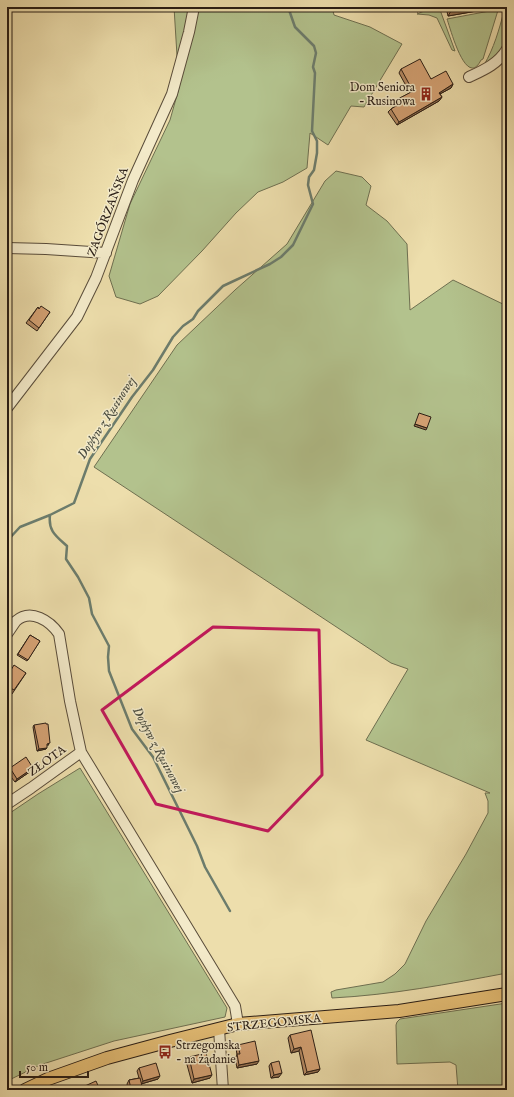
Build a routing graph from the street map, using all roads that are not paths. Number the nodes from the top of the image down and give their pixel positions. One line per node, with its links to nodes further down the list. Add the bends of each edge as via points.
1 (194, 7): 5 (street, ZAGÓRZAŃSKA, via 172,94 133,180)
2 (507, 49): 3 (street, via 495,63)
3 (469, 77)
4 (7, 248): 5 (street)
5 (106, 253): 6 (street, ZAGÓRZAŃSKA, via 77,317)
6 (7, 408)
7 (7, 634): 8 (street, via 17,621 34,616 44,619 59,634)
8 (81, 752): 9 (street, ZŁOTA); 11 (street, via 235,1006)
9 (7, 804)
10 (507, 994): 11 (main road, STRZEGOMSKA, via 399,1011)
11 (238, 1024): 12 (main road, STRZEGOMSKA)
12 (219, 1029): 13 (main road, STRZEGOMSKA, via 107,1058); 14 (street)
13 (25, 1090)
14 (223, 1090)

